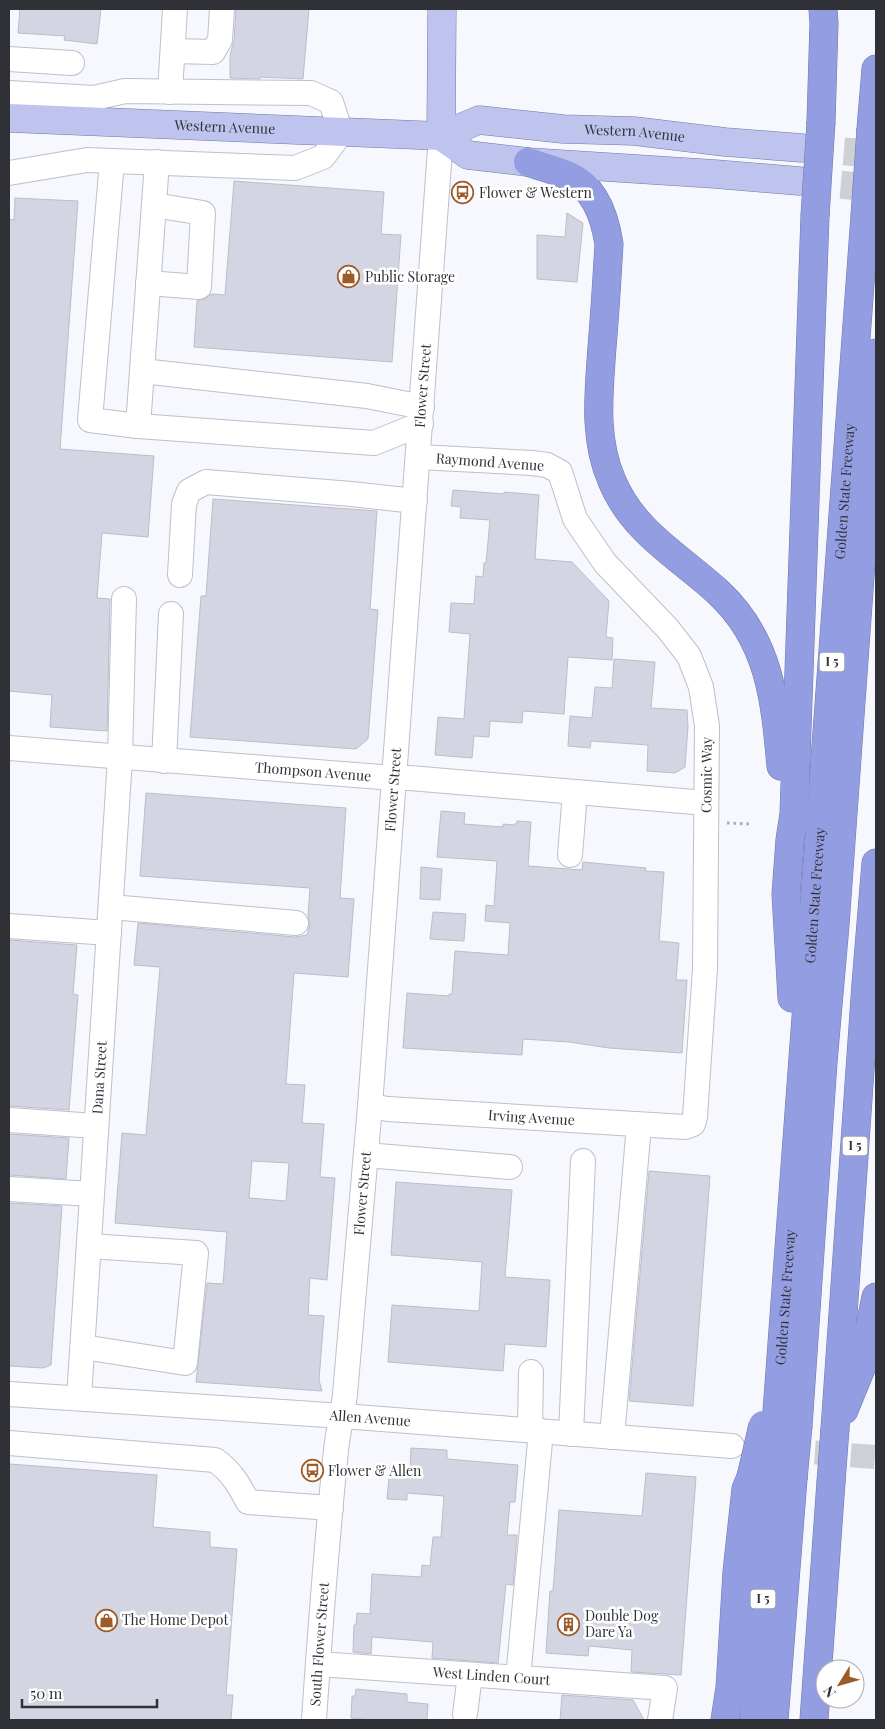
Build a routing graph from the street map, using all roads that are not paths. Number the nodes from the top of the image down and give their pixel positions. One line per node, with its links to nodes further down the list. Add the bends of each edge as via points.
1 (175, 9): 5 (street)
2 (222, 9): 5 (street, via 220,40 213,52)
3 (442, 9): 13 (main road, Flower Street)
4 (823, 9): 39 (highway, bridge, via 822,122 815,216 794,814)
5 (173, 51): 9 (street)
6 (9, 58): 7 (street)
7 (72, 63)
8 (876, 69): 47 (highway, Golden State Freeway / I 5, bridge)
9 (170, 92): 10 (street, via 125,91 94,98); 12 (street, via 311,93 331,102)
10 (9, 93)
11 (9, 118): 12 (main road, Western Avenue)
12 (341, 133): 13 (main road, Western Avenue); 16 (street, via 323,157 295,168)
13 (441, 136): 14 (main road, Western Avenue, via 479,120); 17 (main road, via 468,155); 24 (street, Flower Street)
14 (802, 148)
15 (112, 161): 16 (street); 18 (street, via 87,160); 25 (street, via 90,420)
16 (157, 162): 20 (street)
17 (528, 162): 19 (main road); 39 (highway, via 571,176 588,190 606,222 609,244 598,427 604,457 622,502 643,529 718,592 758,645 767,669 778,732)
18 (9, 173)
19 (799, 181)
20 (154, 205): 21 (street); 21 (street, via 203,213 199,287)
21 (148, 283): 23 (street)
22 (876, 352): 64 (highway)
23 (142, 371): 24 (street, via 368,396); 25 (street)
24 (422, 415): 25 (street, via 374,443); 26 (street, Flower Street)
25 (138, 426)
26 (419, 457): 27 (street, Raymond Avenue, via 532,463 548,465); 28 (street, Flower Street)
27 (560, 472): 38 (street, Cosmic Way, via 575,519 606,563 668,628 689,656 701,687 706,726)
28 (415, 502): 29 (street, via 206,482 189,491 184,504); 36 (street, Flower Street)
29 (180, 575)
30 (876, 589): 64 (highway)
31 (124, 599): 34 (street, Dana Street)
32 (171, 614): 35 (street)
33 (9, 748): 34 (street, Thompson Avenue)
34 (120, 758): 35 (street, Thompson Avenue); 42 (street, Dana Street)
35 (164, 761): 36 (street, Thompson Avenue)
36 (394, 778): 37 (street, Thompson Avenue); 46 (street, Flower Street)
37 (575, 792): 38 (street, Thompson Avenue); 40 (street)
38 (706, 803): 49 (street, Cosmic Way, via 705,968)
39 (790, 840): 47 (highway, via 786,894)
40 (570, 855)
41 (876, 863): 64 (highway, I 5, via 866,984)
42 (111, 906): 43 (street); 45 (street, Dana Street)
43 (296, 923)
44 (9, 926): 45 (street)
45 (109, 933): 50 (street, Dana Street)
46 (370, 1106): 51 (street, Irving Avenue); 52 (street, Flower Street)
47 (798, 1108): 64 (highway, Golden State Freeway / I 5, via 780,1374)
48 (9, 1120): 50 (street)
49 (693, 1124): 51 (street, Irving Avenue, via 685,1127)
50 (96, 1126): 56 (street, Dana Street)
51 (639, 1126): 67 (street)
52 (366, 1155): 54 (street); 63 (street, Flower Street)
53 (583, 1161): 66 (street)
54 (510, 1167)
55 (9, 1189): 56 (street)
56 (92, 1194): 57 (street, Dana Street)
57 (89, 1246): 59 (street, Dana Street); 59 (street, via 196,1253 185,1363)
58 (876, 1297): 64 (highway, via 862,1366)
59 (82, 1347): 62 (street, Dana Street)
60 (531, 1372): 65 (street)
61 (9, 1394): 62 (street, Allen Avenue)
62 (79, 1398): 63 (street, Allen Avenue)
63 (343, 1416): 65 (street, Allen Avenue); 71 (street, Flower Street, via 336,1447)
64 (796, 1426): 70 (highway, I 5, bridge); 70 (highway, bridge); 70 (highway, bridge)
65 (535, 1431): 66 (street, Allen Avenue); 74 (street, via 537,1474)
66 (571, 1434): 67 (street, Allen Avenue)
67 (612, 1437): 69 (street, Allen Avenue)
68 (9, 1442): 71 (street, via 215,1460 225,1466 237,1481 248,1502)
69 (732, 1446)
70 (791, 1479): 79 (highway, via 746,1489); 80 (highway, I 5); 81 (highway); 82 (highway); 83 (highway, I 5)
71 (331, 1508): 72 (street, Flower Street)
72 (325, 1568): 73 (street, South Flower Street)
73 (318, 1664): 75 (street, West Linden Court); 77 (street, South Flower Street)
74 (519, 1670): 75 (street, West Linden Court); 78 (street, West Linden Court, via 665,1688)
75 (470, 1675): 76 (street)
76 (465, 1714)
77 (314, 1720)
78 (660, 1720)
79 (725, 1720)
80 (754, 1720)
81 (774, 1720)
82 (791, 1720)
83 (814, 1720)

